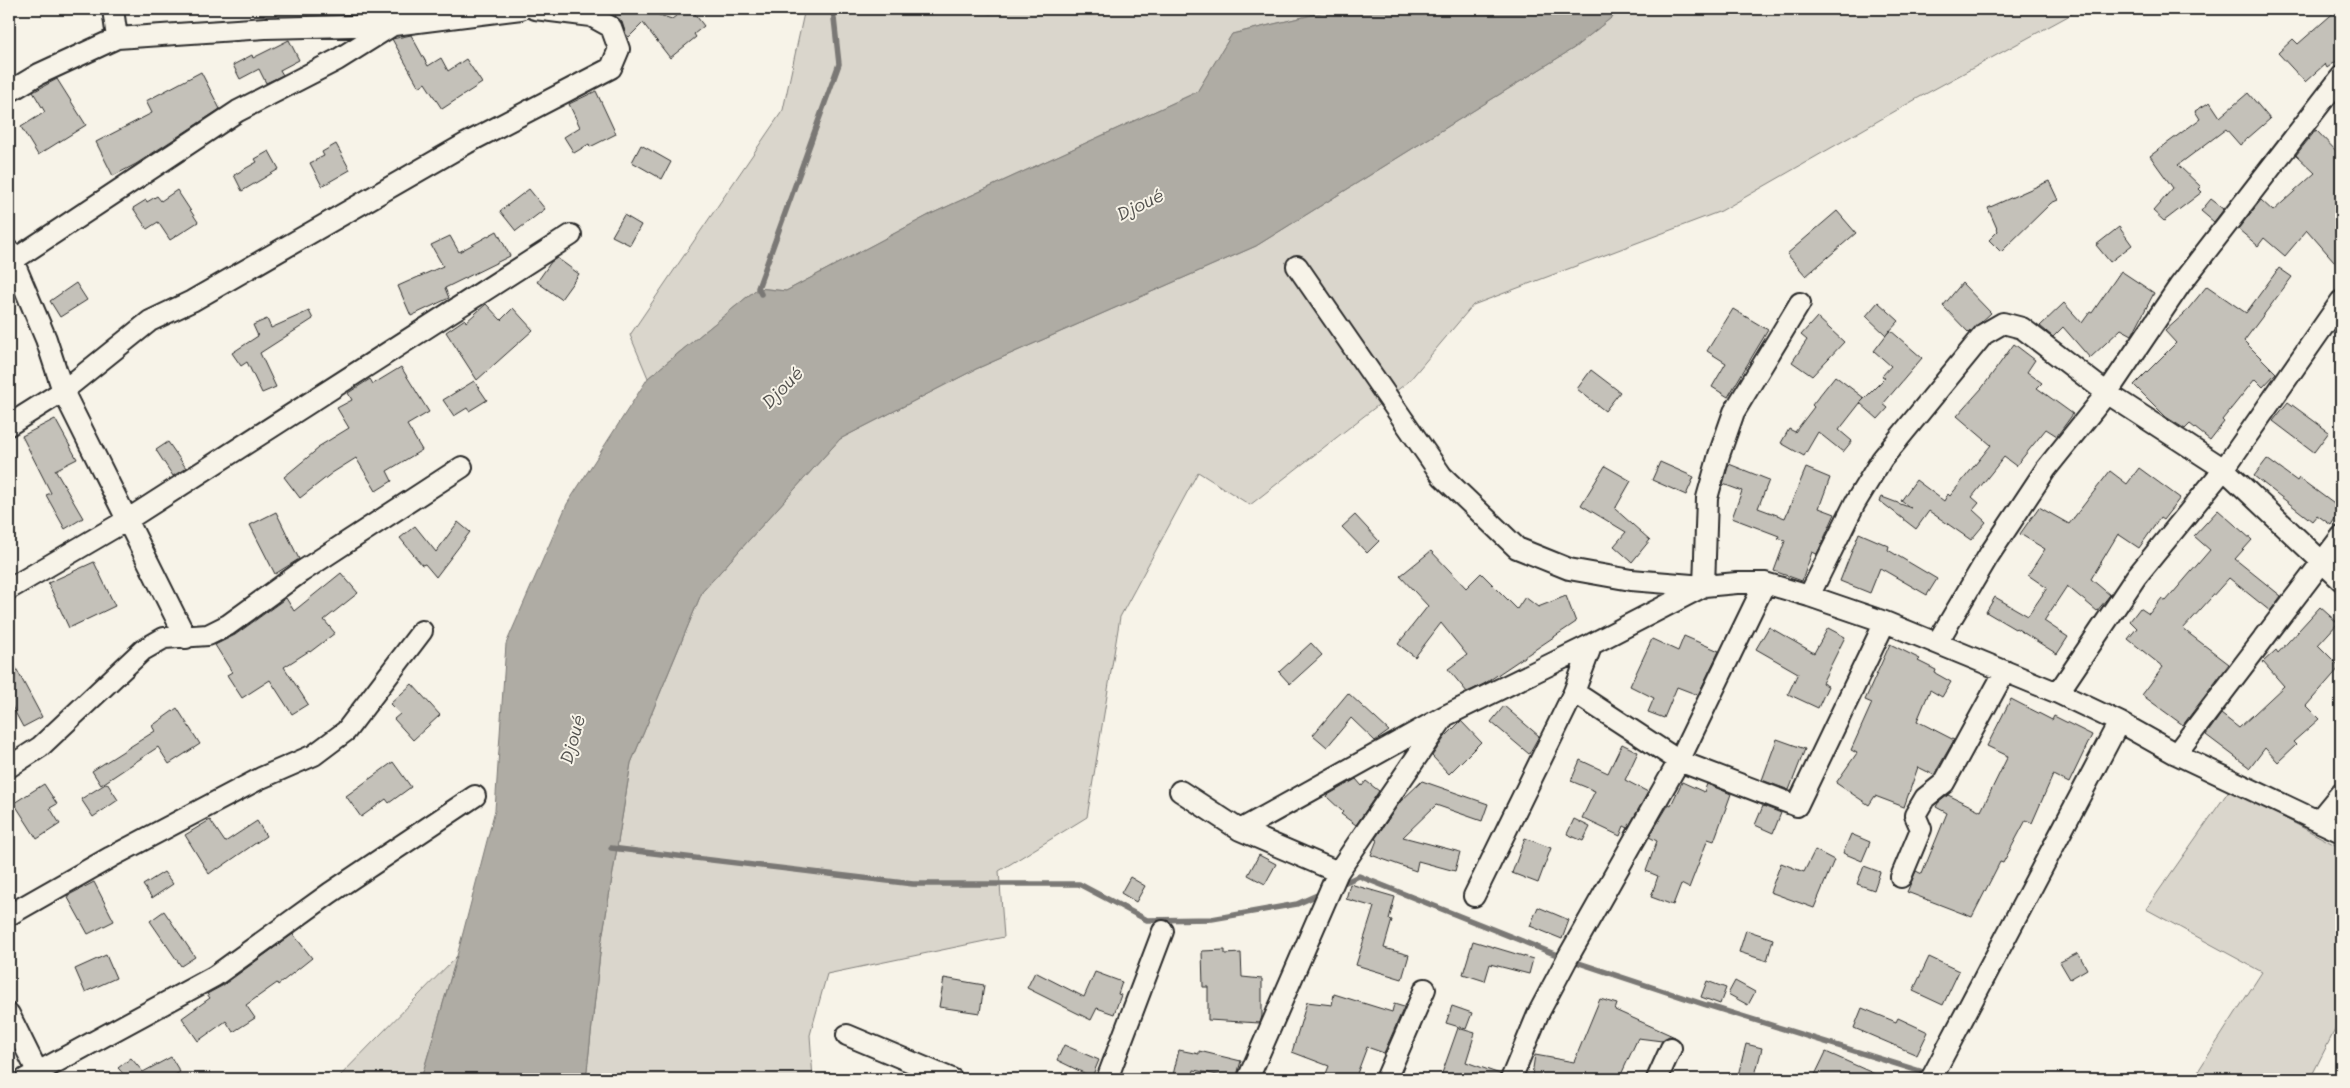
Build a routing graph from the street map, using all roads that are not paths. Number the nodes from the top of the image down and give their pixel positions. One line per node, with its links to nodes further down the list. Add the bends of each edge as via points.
1 (113, 9): 5 (street)
2 (521, 9): 4 (street)
3 (535, 9): 13 (street, via 591,16 611,27 619,49 611,68 468,143 192,301 150,321)
4 (394, 24): 5 (street, via 265,28); 9 (street, via 337,60 238,111)
5 (117, 38): 7 (street, via 39,74)
6 (2341, 77): 14 (street, via 2180,286)
7 (9, 92)
8 (571, 235): 18 (street)
9 (10, 258): 13 (street, via 46,339)
10 (1297, 266): 23 (street, via 1442,476 1517,548 1569,569 1631,580)
11 (2341, 301): 17 (street)
12 (1800, 303): 23 (street, via 1734,412 1719,455 1707,498)
13 (63, 391): 15 (street); 18 (street)
14 (2106, 394): 17 (street); 25 (street, via 2022,328 2003,323 1984,334 1882,458 1855,503); 29 (street, via 2046,469 1989,555)
15 (9, 425)
16 (462, 467): 28 (street, via 301,572 228,625 208,635)
17 (2224, 469): 20 (street); 33 (street, via 2136,577)
18 (127, 520): 24 (street); 28 (street)
19 (2341, 537): 20 (street)
20 (2322, 563): 21 (street); 36 (street)
21 (2341, 580)
22 (1765, 583): 23 (street); 25 (street); 37 (street)
23 (1704, 586): 30 (street)
24 (9, 589)
25 (1809, 596): 26 (street)
26 (1885, 622): 29 (street); 37 (street, via 1797,806)
27 (422, 631): 48 (street, via 346,731 314,755 252,782)
28 (186, 638): 38 (street, via 164,638 143,650 40,747)
29 (1937, 643): 31 (street)
30 (1592, 644): 32 (street); 34 (street)
31 (2005, 671): 33 (street); 46 (street, via 1944,784 1925,798 1915,815 1921,829)
32 (1574, 692): 37 (street); 47 (street)
33 (2058, 693): 35 (street)
34 (1445, 716): 43 (street); 45 (street)
35 (2119, 722): 36 (street); 61 (street)
36 (2176, 754): 42 (street)
37 (1679, 761): 59 (street, via 1567,959 1538,1014)
38 (9, 767)
39 (1180, 791): 43 (street)
40 (2341, 793): 42 (street)
41 (475, 796): 54 (street, via 215,976)
42 (2318, 820): 44 (street)
43 (1240, 830): 45 (street)
44 (2341, 832)
45 (1338, 872): 57 (street)
46 (1901, 877)
47 (1474, 896)
48 (9, 915)
49 (1163, 931): 56 (street)
50 (1425, 989): 58 (street)
51 (9, 1014): 54 (street)
52 (847, 1035): 55 (street)
53 (1671, 1048): 60 (street)
54 (34, 1077)
55 (952, 1079)
56 (1107, 1079)
57 (1248, 1079)
58 (1386, 1079)
59 (1511, 1079)
60 (1657, 1079)
61 (1931, 1079)

